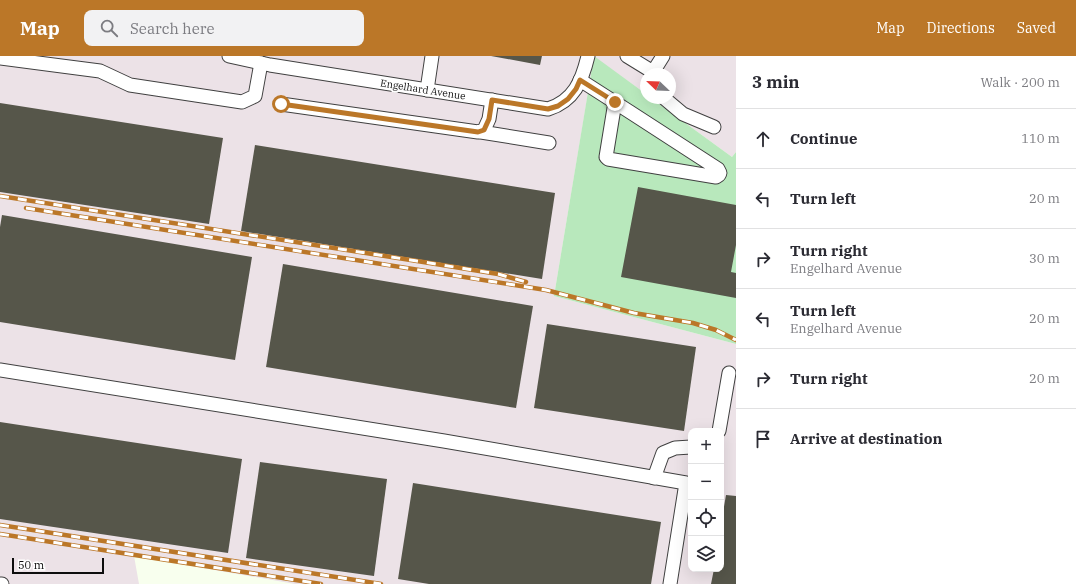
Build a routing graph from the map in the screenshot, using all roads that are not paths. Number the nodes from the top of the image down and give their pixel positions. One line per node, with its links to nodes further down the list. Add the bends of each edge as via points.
1 (230, 56): 7 (street, Engelhard Avenue)
2 (432, 56): 11 (street)
3 (588, 56): 10 (street, Engelhard Avenue)
4 (627, 56): 8 (street)
5 (664, 56): 9 (street)
6 (0, 58): 7 (street, via 100,71 130,85 242,102 256,96)
7 (267, 61): 11 (street, Engelhard Avenue)
8 (645, 68)
9 (656, 68)
10 (580, 80): 12 (street, Engelhard Avenue, via 568,99 548,109); 13 (street)
11 (427, 90): 12 (street, Engelhard Avenue)
12 (492, 100): 17 (street, via 489,119)
13 (615, 102): 13 (street, via 718,170 719,176 608,159 606,157)
14 (281, 104): 17 (street)
15 (671, 104): 16 (street, via 683,114)
16 (714, 126)
17 (481, 132): 18 (street)
18 (549, 143)
19 (0, 370): 23 (street, via 444,441)
20 (729, 373): 21 (street)
21 (720, 428)
22 (688, 447): 23 (street, via 675,448 663,453)
23 (654, 478): 24 (street, via 686,484)
24 (670, 584)

